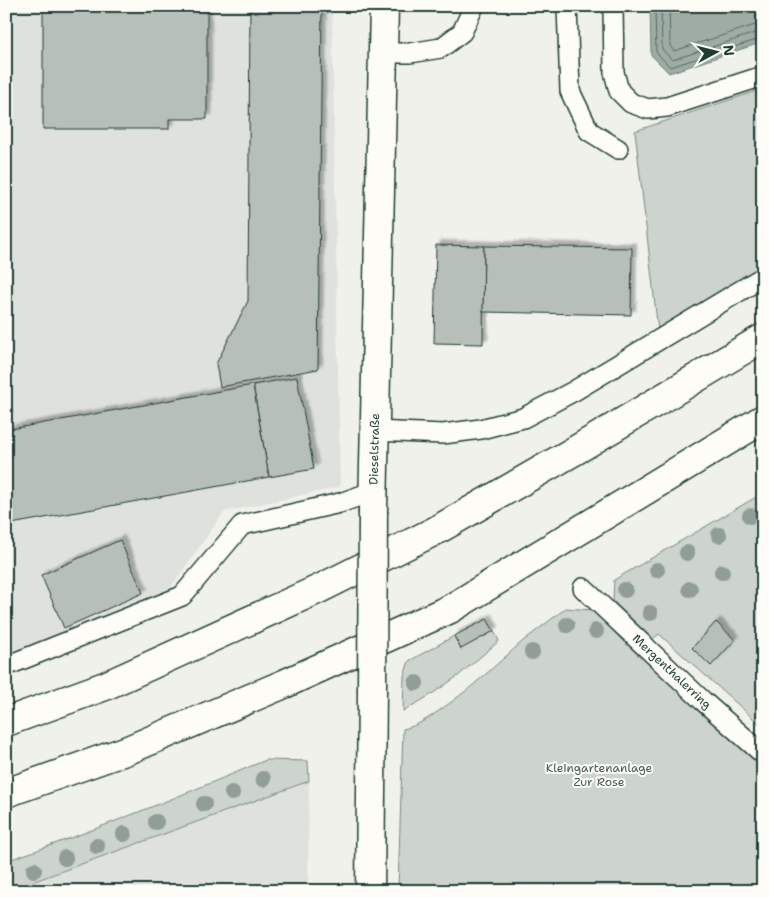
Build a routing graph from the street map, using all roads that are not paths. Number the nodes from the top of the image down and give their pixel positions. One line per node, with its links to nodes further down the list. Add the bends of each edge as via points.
1 (384, 6): 5 (main road, Dieselstraße)
2 (474, 6): 5 (lane, via 462,32 441,48)
3 (567, 6): 7 (lane, via 570,91 589,131)
4 (613, 6): 6 (lane, via 614,72 618,91 631,103 648,109 666,107)
5 (383, 53): 11 (main road, Dieselstraße)
6 (763, 76)
7 (618, 149)
8 (763, 277): 11 (lane, via 574,391 523,418 481,429 443,434)
9 (763, 338): 15 (main road, via 437,530 105,686)
10 (763, 419): 17 (main road, via 450,609 128,750)
11 (375, 431): 12 (main road, Dieselstraße)
12 (374, 501): 14 (lane, via 340,503 242,525 182,596); 18 (main road, Dieselstraße, bridge)
13 (583, 588): 16 (lane, Mergenthalerring)
14 (6, 666)
15 (6, 722)
16 (763, 754)
17 (6, 793)
18 (370, 891)

